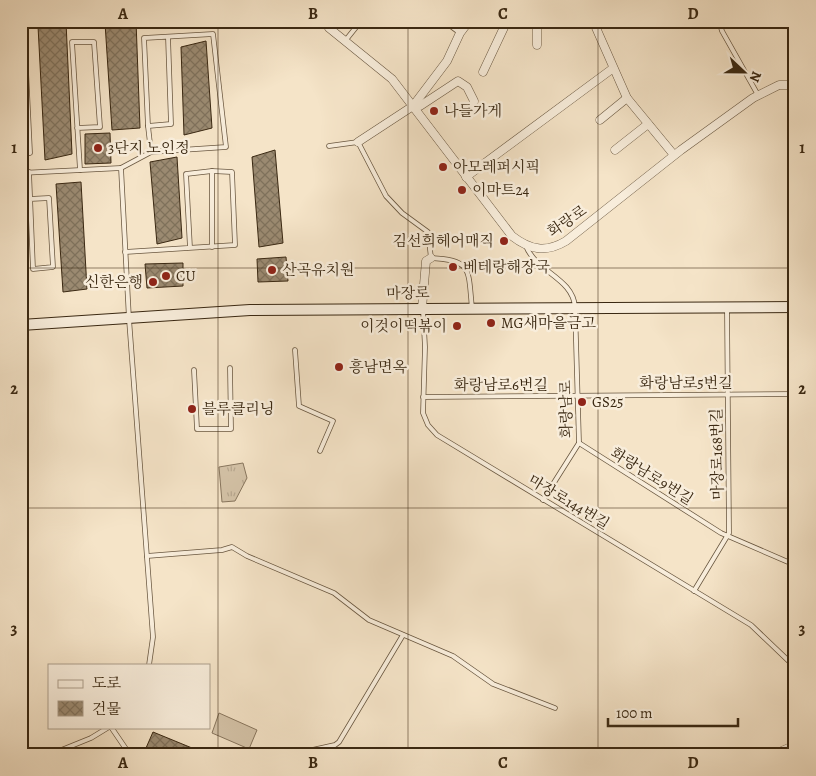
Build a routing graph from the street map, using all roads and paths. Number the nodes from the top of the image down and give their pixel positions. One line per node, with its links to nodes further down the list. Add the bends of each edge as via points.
1 (325, 21): 11 (street)
2 (361, 21): 11 (lane)
3 (444, 21): 9 (lane)
4 (469, 21): 9 (street)
5 (507, 21): 15 (street)
6 (537, 21): 12 (street)
7 (593, 21): 14 (street)
8 (719, 21): 17 (lane)
9 (460, 33): 20 (street, via 447,61)
10 (168, 37): 23 (lane, via 171,124); 23 (lane, via 144,38); 28 (lane, via 212,34 226,147)
11 (345, 41): 20 (street, via 392,79)
12 (537, 45)
13 (21, 49): 29 (lane, via 25,49 30,154)
14 (612, 69): 18 (street); 36 (street)
15 (483, 72)
16 (795, 85): 17 (street, 화랑로, via 779,85)
17 (758, 95): 30 (street, 화랑로)
18 (627, 98): 21 (street); 22 (street)
19 (474, 100): 20 (street, via 467,87 458,81 420,106)
20 (413, 106): 25 (street); 36 (street)
21 (600, 120)
22 (648, 124): 27 (street); 30 (street)
23 (148, 126): 28 (lane)
24 (77, 128): 24 (lane, via 72,42 94,42 100,127); 32 (lane)
25 (358, 142): 26 (lane); 42 (lane, via 386,196 428,232)
26 (329, 146)
27 (615, 150)
28 (151, 152): 31 (lane)
29 (21, 154)
30 (674, 155): 38 (street, 화랑로, via 555,248 544,250)
31 (121, 168): 32 (lane); 41 (lane)
32 (80, 170): 34 (lane)
33 (212, 171): 39 (lane); 39 (lane, via 232,172 235,245); 40 (lane, via 186,174)
34 (29, 172): 35 (lane); 37 (lane)
35 (21, 173)
36 (466, 177): 38 (street, via 504,228)
37 (30, 200): 37 (lane, via 33,269 53,267 49,198)
38 (526, 246): 43 (lane, via 532,258 572,292)
39 (212, 247): 40 (lane)
40 (190, 248): 41 (lane)
41 (126, 252): 48 (lane)
42 (431, 258): 46 (street, via 426,261); 47 (lane, via 461,262 469,280)
43 (575, 307): 44 (main road, 마장로); 47 (main road, 마장로); 55 (lane, 화랑남로)
44 (727, 307): 45 (main road, 마장로); 53 (lane, 마장로168번길)
45 (795, 307)
46 (422, 308): 47 (main road, 마장로); 48 (main road, 마장로, via 250,310); 56 (lane, 마장로144번길, via 426,347)
47 (472, 308)
48 (129, 319): 49 (main road, 마장로); 61 (lane)
49 (21, 325)
50 (295, 350): 58 (lane, via 299,406 333,421)
51 (230, 368): 52 (lane, via 231,429 197,429)
52 (194, 370)
53 (728, 394): 54 (lane, 화랑남로5번길); 55 (lane, 화랑남로5번길); 60 (lane, 마장로168번길)
54 (795, 394)
55 (578, 396): 56 (lane, 화랑남로6번길); 57 (lane, 화랑남로)
56 (423, 397): 59 (lane, 마장로144번길, via 423,413 437,435)
57 (579, 443): 59 (lane, 화랑남로); 60 (lane, 화랑남로9번길)
58 (320, 451)
59 (543, 500): 63 (lane, 마장로144번길)
60 (728, 535): 62 (lane, 화랑남로9번길); 63 (lane)
61 (147, 556): 64 (lane, via 222,550 232,546 247,556 334,593 361,616); 65 (lane, via 153,637)
62 (795, 565)
63 (694, 591): 66 (lane, 마장로144번길, via 751,625)
64 (403, 635): 67 (lane, via 453,656 493,684); 73 (lane, via 339,742)
65 (149, 664)
66 (795, 667)
67 (555, 708)
68 (108, 728): 72 (lane)
69 (111, 728): 71 (lane)
70 (795, 745): 74 (street)
71 (126, 749)
72 (49, 755)
73 (290, 755)
74 (773, 755)

